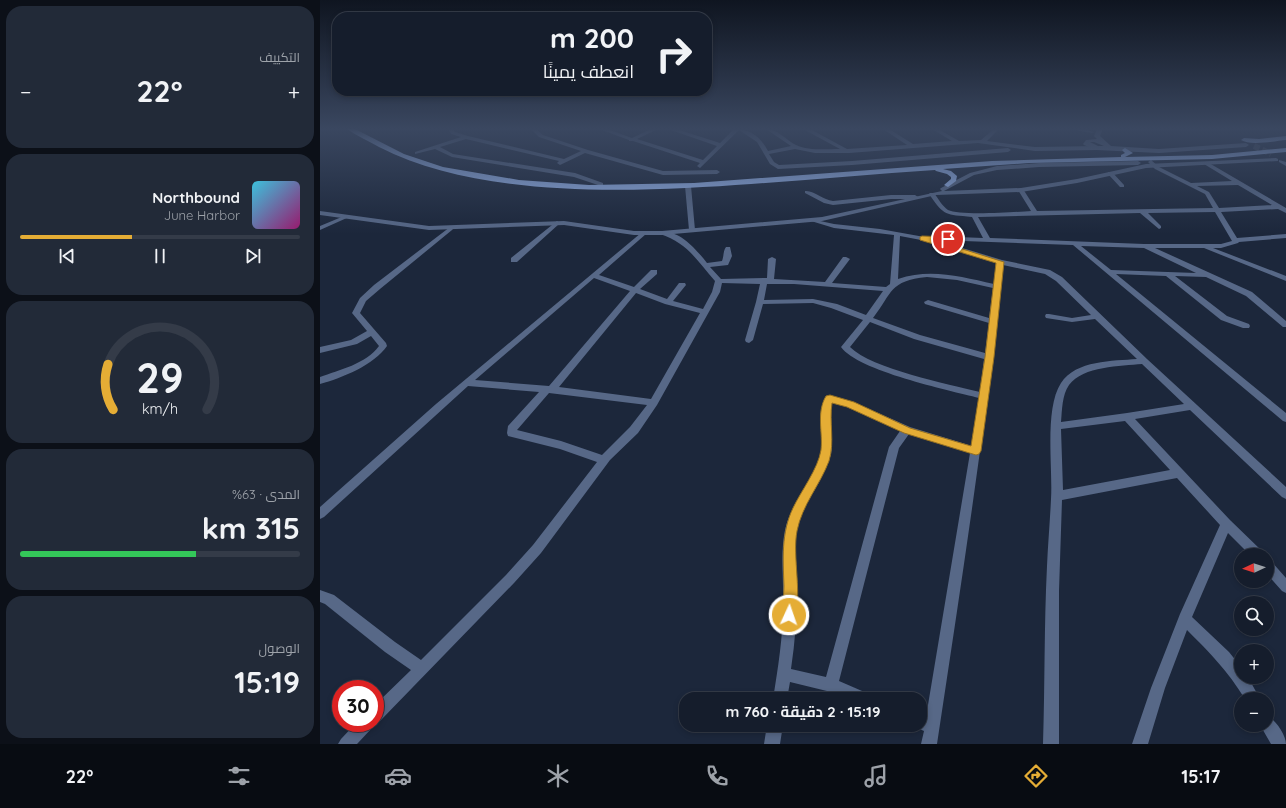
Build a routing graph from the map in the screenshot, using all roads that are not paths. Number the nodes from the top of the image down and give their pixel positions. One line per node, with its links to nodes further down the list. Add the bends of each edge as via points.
1 (430, 164): 24 (highway, via 528,184 565,187)
2 (453, 164): 21 (highway, via 506,175)
3 (505, 164): 16 (street)
4 (559, 164): 16 (street)
5 (630, 164): 17 (street, via 663,173)
6 (702, 164): 17 (street)
7 (772, 164): 8 (street, via 788,167)
8 (837, 164)
9 (928, 164): 24 (highway)
10 (991, 164): 15 (highway)
11 (1152, 164): 12 (street); 13 (street); 19 (street); 22 (street); 23 (street, via 997,168 972,174)
12 (1158, 164)
13 (1207, 164): 14 (street); 20 (street)
14 (1212, 164)
15 (927, 169): 23 (highway, via 952,174 954,180); 25 (highway)
16 (545, 170): 21 (street, via 575,175)
17 (696, 172): 18 (street)
18 (717, 172)
19 (1110, 173): 26 (street); 27 (street)
20 (1238, 182): 22 (street); 31 (street)
21 (601, 184): 24 (highway)
22 (1191, 184): 32 (street, via 1209,196)
23 (948, 185): 29 (street)
24 (612, 186): 25 (highway)
25 (688, 186): 44 (street)
26 (1122, 186)
27 (1021, 190): 29 (street); 36 (street)
28 (807, 192): 30 (street, via 831,203)
29 (934, 194): 30 (street); 37 (street, via 947,212)
30 (915, 197): 39 (street)
31 (1280, 207): 32 (street); 34 (street)
32 (1216, 210): 33 (street); 51 (street)
33 (1142, 211): 36 (street); 41 (street)
34 (1286, 211)
35 (320, 213): 38 (street)
36 (1036, 214): 37 (street)
37 (974, 215): 50 (street)
38 (346, 217): 42 (street); 43 (street, via 422,228)
39 (813, 220): 44 (street); 47 (street, via 834,226)
40 (557, 223): 43 (street); 46 (street); 58 (street)
41 (1159, 227)
42 (320, 228)
43 (450, 229): 84 (street, via 363,300 356,313)
44 (692, 230): 45 (street)
45 (662, 233): 46 (street); 60 (street, via 688,244)
46 (642, 234): 63 (street)
47 (897, 234): 49 (street); 71 (street)
48 (1286, 236): 51 (street)
49 (922, 238): 50 (street); 59 (street)
50 (988, 240): 52 (street)
51 (1236, 240): 54 (street, via 1229,245)
52 (1076, 245): 53 (street); 62 (street)
53 (1144, 246): 54 (street); 65 (street)
54 (1203, 246): 66 (street)
55 (728, 248): 60 (street, via 725,263)
56 (846, 258): 69 (street)
57 (772, 259): 67 (street)
58 (514, 260)
59 (1000, 262): 72 (street); 79 (street, via 1053,275)
60 (704, 266): 68 (street)
61 (654, 272): 73 (street)
62 (1108, 272): 64 (street); 96 (street)
63 (593, 275): 73 (street); 90 (street)
64 (1169, 275): 65 (street); 83 (street, via 1224,318)
65 (1209, 275): 82 (street, via 1249,294)
66 (1286, 279)
67 (767, 280): 68 (street); 69 (street); 75 (street)
68 (719, 281): 77 (street)
69 (827, 284): 71 (street)
70 (682, 285): 74 (street)
71 (891, 287): 72 (street, via 915,276 930,275); 80 (street)
72 (998, 287): 81 (street)
73 (635, 290): 74 (street); 91 (street)
74 (668, 302): 77 (street)
75 (760, 302): 80 (street, via 813,301 845,308); 85 (street)
76 (928, 302): 81 (street)
77 (706, 312): 93 (street)
78 (1049, 316): 79 (street, via 1072,320)
79 (1097, 316): 88 (street)
80 (870, 318): 87 (street, via 917,337); 92 (street, via 845,347 849,352 888,370)
81 (994, 322): 87 (street)
82 (1286, 325)
83 (1246, 326)
84 (372, 332): 86 (street, via 354,342); 89 (street, via 383,346 380,353)
85 (749, 340)
86 (320, 350)
87 (989, 357): 92 (street)
88 (1144, 361): 94 (street); 97 (street, via 1102,366 1075,375 1059,394)
89 (320, 381)
90 (466, 383): 91 (street); 104 (street, via 376,461)
91 (549, 390): 93 (street, via 618,396); 100 (street, via 516,424 512,433 561,445)
92 (983, 396): 99 (street)
93 (654, 403): 100 (street, via 634,430)
94 (1192, 406): 95 (street); 102 (street)
95 (1127, 417): 97 (street); 101 (street)
96 (1286, 418)
97 (1057, 426): 103 (street)
98 (907, 430): 99 (street); 112 (street, via 840,401 830,399 827,403 826,450 823,462 798,510 791,530 790,600); 113 (street, via 894,447)
99 (976, 451): 118 (street)
100 (604, 460): 111 (street, via 532,554)
101 (1179, 473): 103 (street); 105 (street)
102 (1286, 494)
103 (1057, 496): 126 (street)
104 (320, 514)
105 (1226, 524): 106 (street); 110 (street)
106 (1251, 548)
107 (1274, 572): 108 (street)
108 (1286, 587)
109 (320, 596): 111 (street)
110 (1185, 619): 116 (street, via 1224,657); 127 (street, via 1158,688)
111 (422, 669): 117 (street)
112 (784, 674): 113 (street); 114 (street)
113 (831, 685): 115 (street)
114 (781, 692)
115 (848, 692)
116 (1249, 692)
117 (384, 707)
118 (927, 720)
119 (927, 730): 125 (street)
120 (358, 732): 123 (street)
121 (774, 732): 124 (street)
122 (1273, 732): 128 (street)
123 (346, 744)
124 (772, 744)
125 (930, 744)
126 (1051, 744)
127 (1140, 744)
128 (1280, 744)

